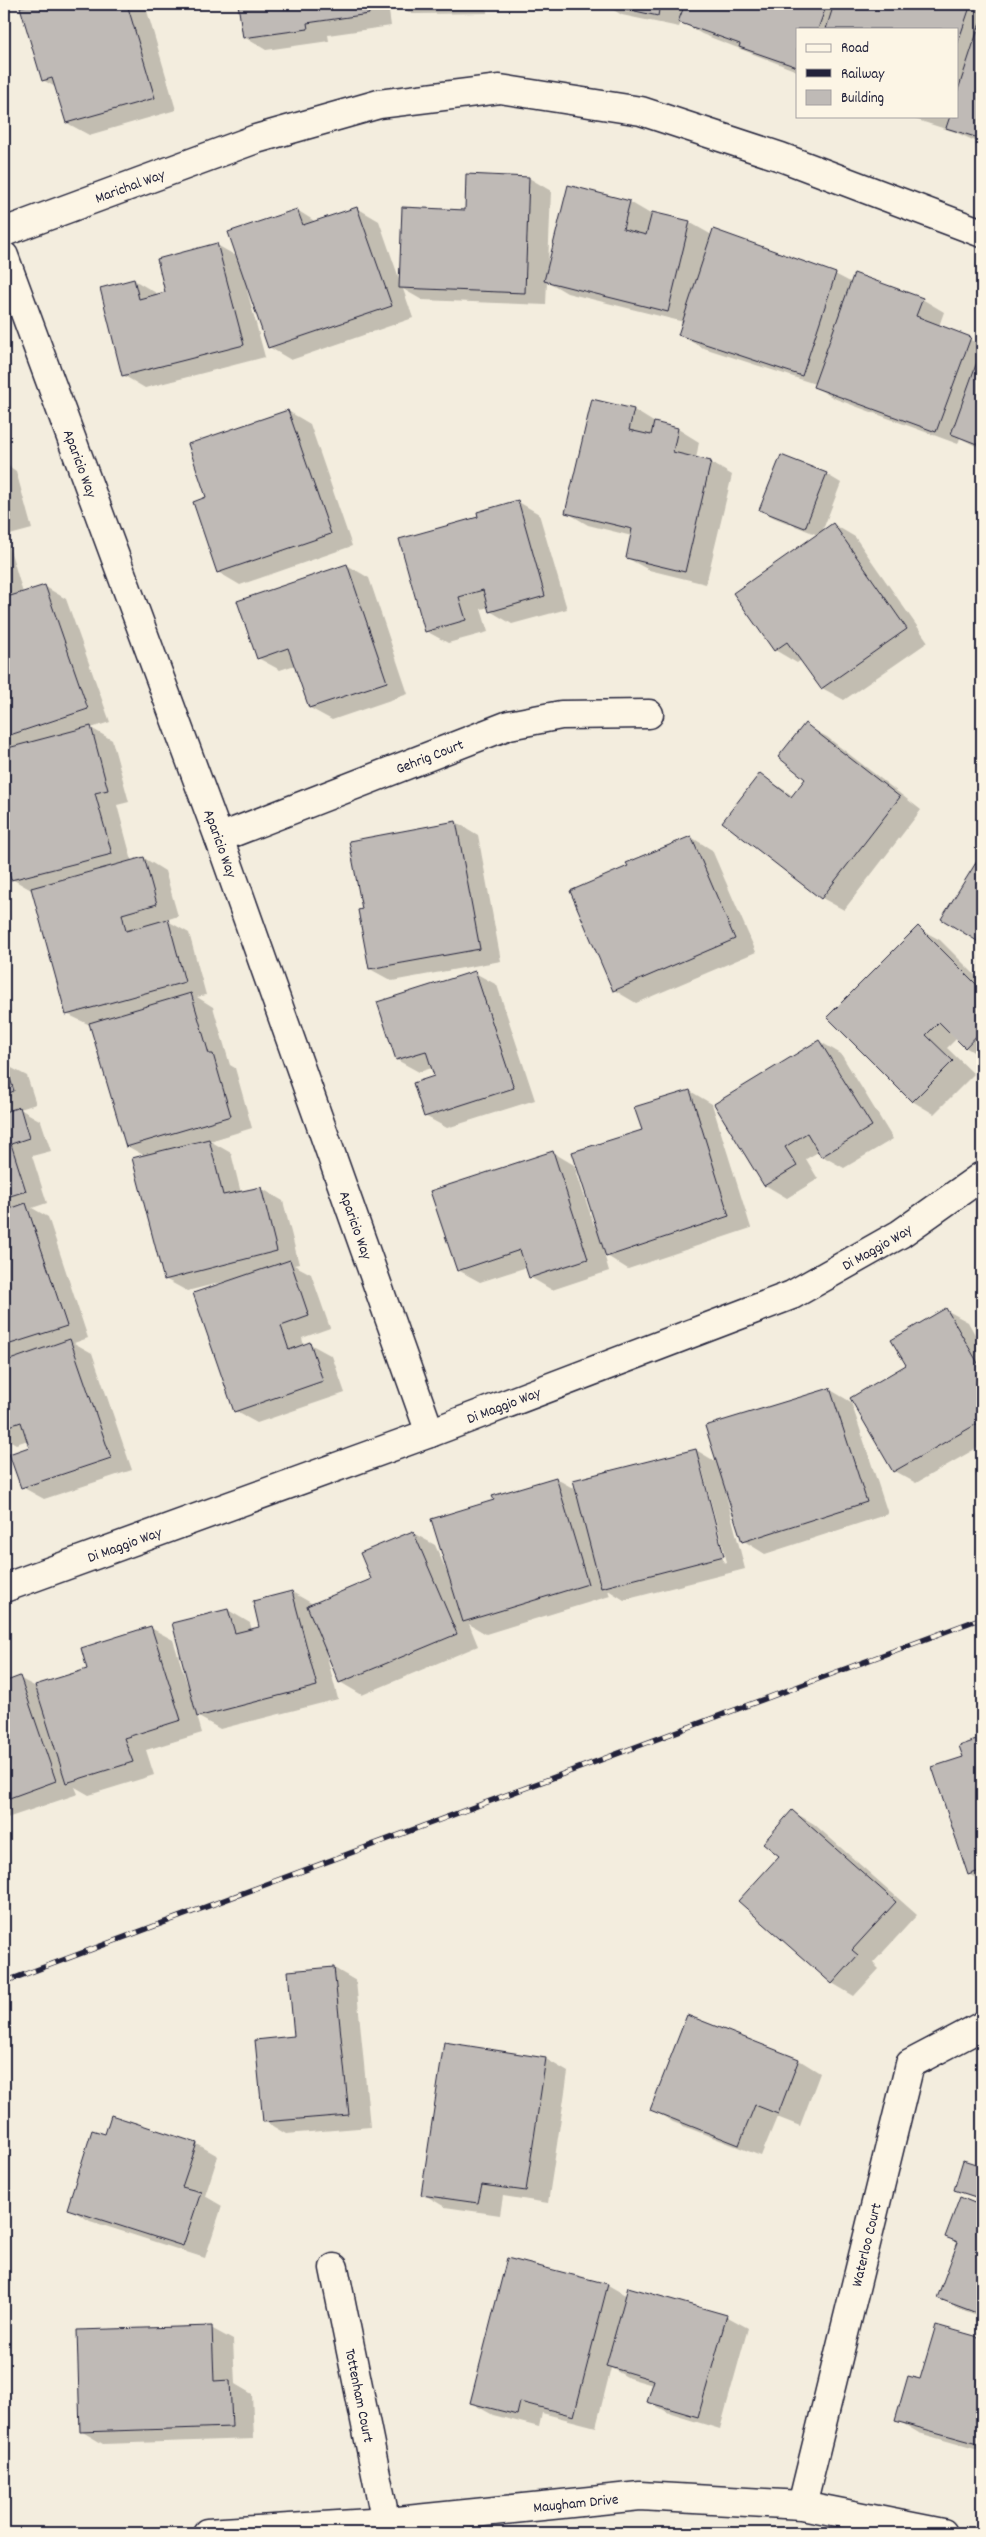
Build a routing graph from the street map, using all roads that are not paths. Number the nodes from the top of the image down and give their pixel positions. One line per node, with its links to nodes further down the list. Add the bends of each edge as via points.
1 (4, 232): 2 (street, Marichal Way, via 256,139 379,104 500,89 641,111 781,157)
2 (982, 233)
3 (4, 256): 5 (street, Aparicio Way)
4 (649, 714): 5 (street, Gehrig Court, via 561,715 509,725)
5 (219, 838): 7 (street, Aparicio Way)
6 (982, 1176): 7 (street, Di Maggio Way, via 900,1234 792,1295)
7 (430, 1433): 8 (street, Di Maggio Way)
8 (4, 1588)
9 (982, 2026): 11 (street, Waterloo Court, via 910,2064)
10 (334, 2268): 12 (street, Tottenham Court)
11 (802, 2504): 12 (street, Maugham Drive, via 640,2496); 14 (street, Maugham Drive)
12 (388, 2528): 13 (street, Maugham Drive)
13 (207, 2533)
14 (943, 2533)

